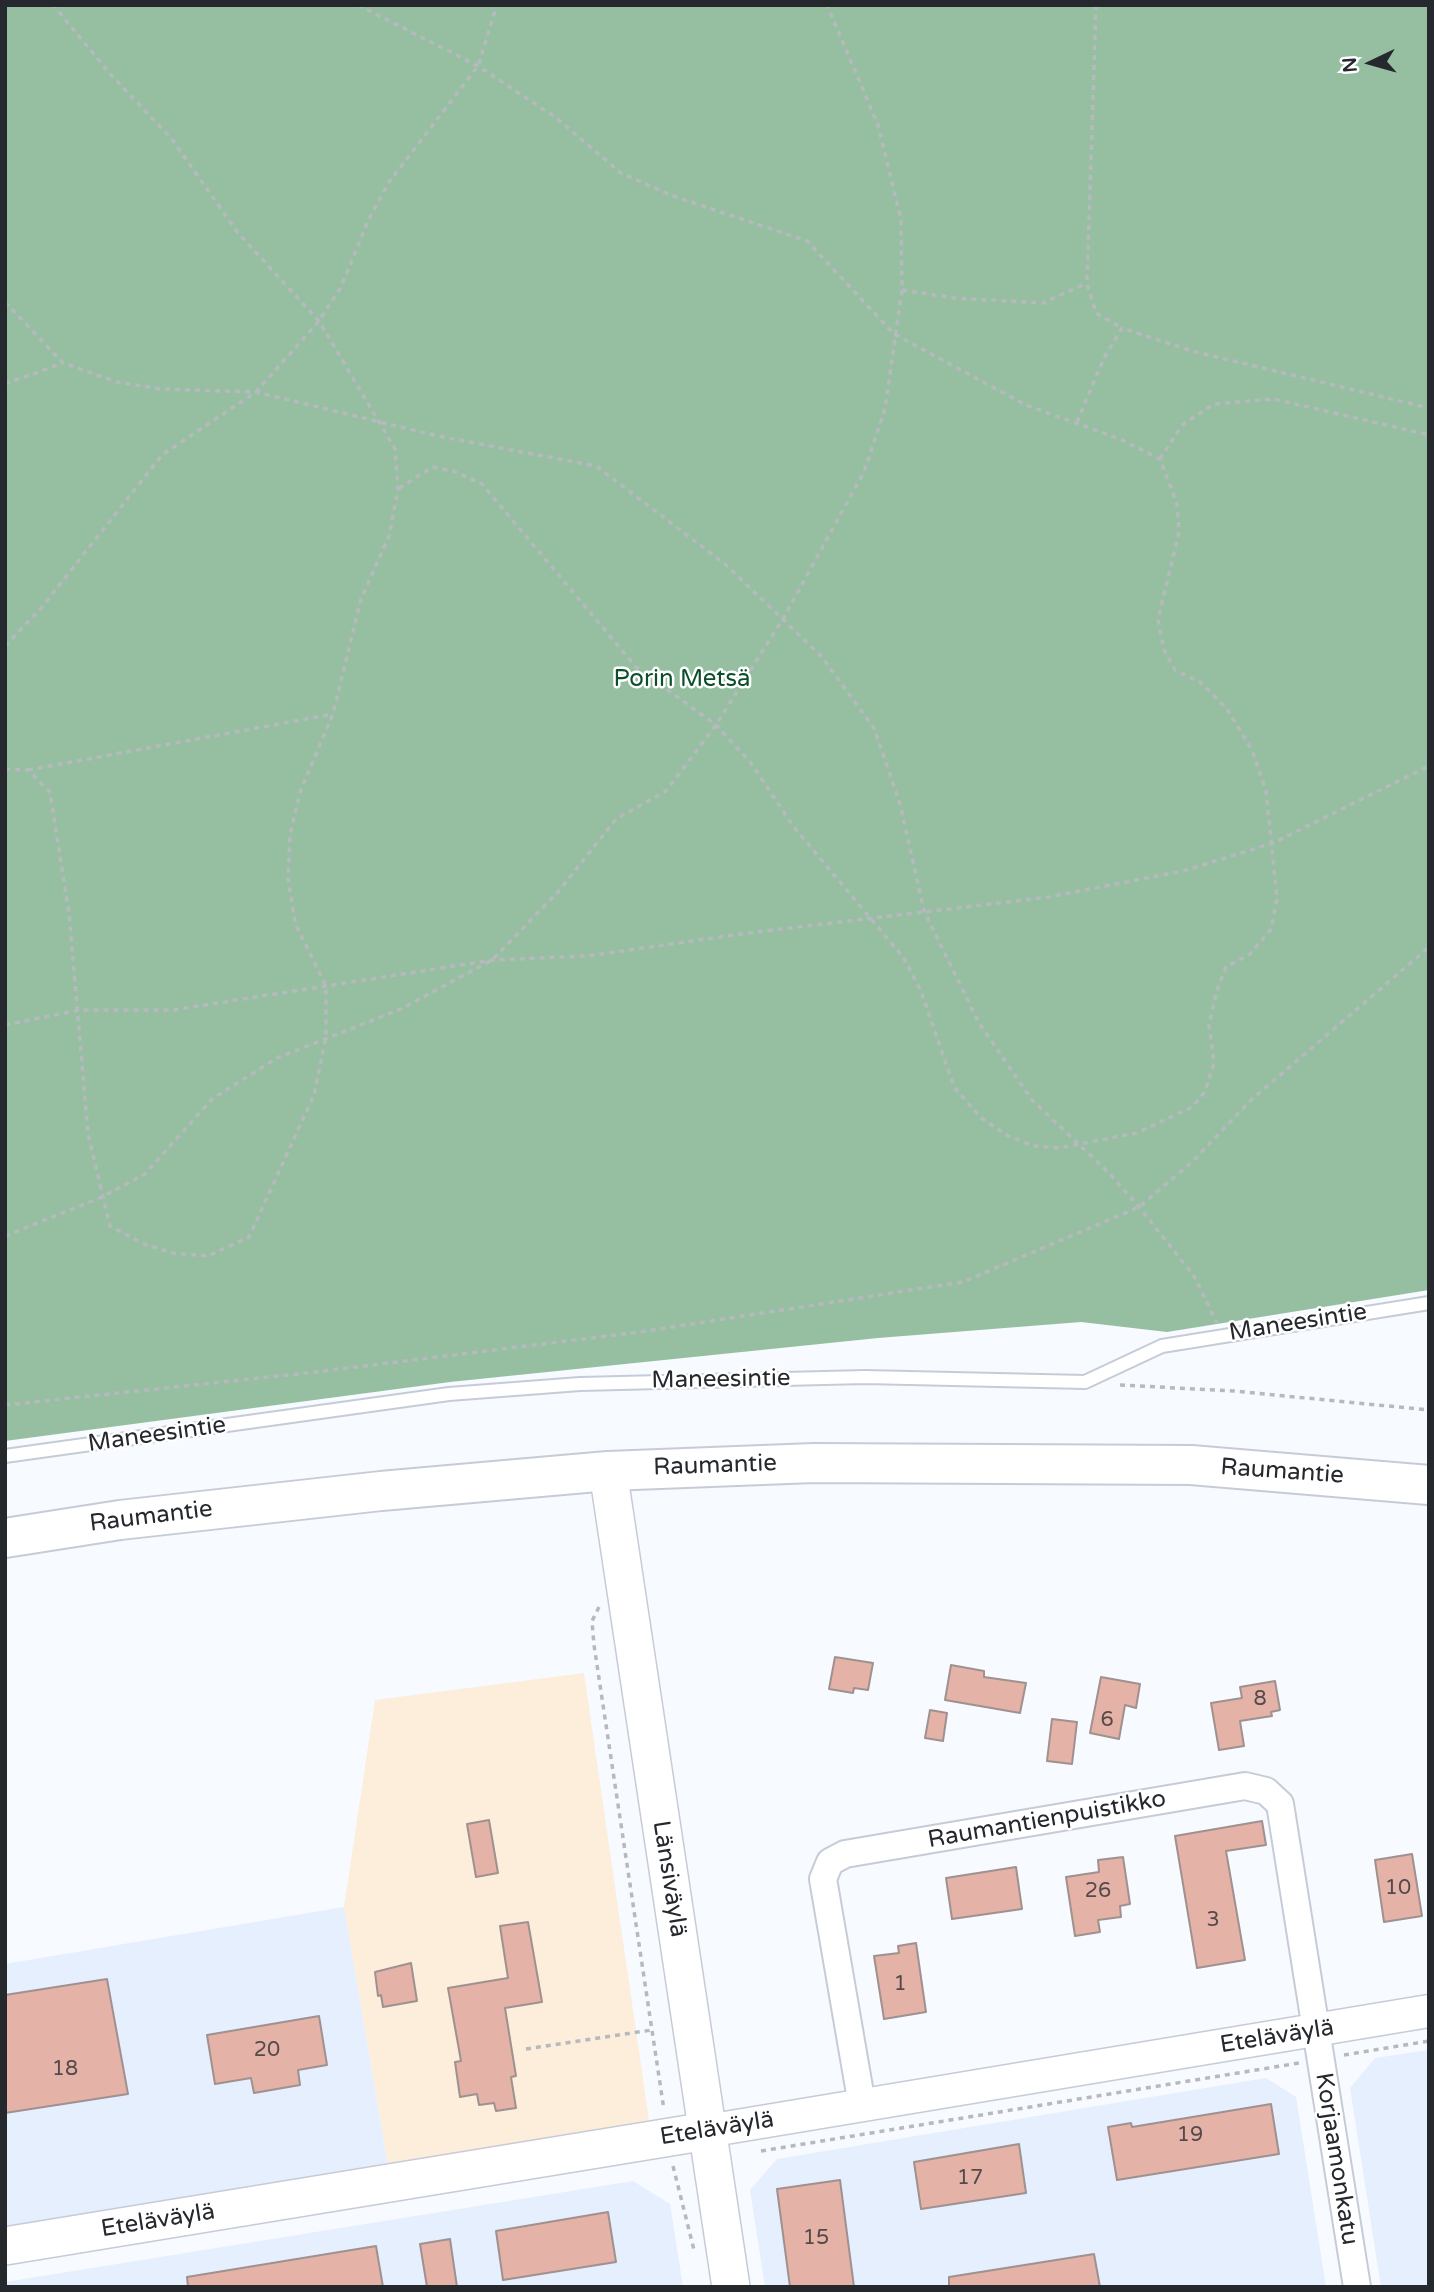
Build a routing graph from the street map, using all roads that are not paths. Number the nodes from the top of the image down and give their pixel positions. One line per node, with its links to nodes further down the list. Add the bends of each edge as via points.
1 (1429, 1303): 2 (lane, Maneesintie, via 1162,1346 1086,1382 865,1377 580,1384 449,1394)
2 (5, 1456)
3 (608, 1471): 4 (highway, Raumantie, via 814,1463 1191,1465); 5 (highway, Raumantie, via 381,1490); 9 (main road, Länsiväylä)
4 (1429, 1485)
5 (5, 1538)
6 (1429, 2011): 7 (street, Eteläväylä)
7 (1318, 2045): 8 (street, Eteläväylä); 8 (street, Raumantienpuistikko, via 1280,1804 1266,1791 1245,1786 845,1854 830,1861 823,1879); 12 (street, Korjaamonkatu)
8 (862, 2105): 9 (street, Eteläväylä)
9 (710, 2145): 10 (main road, Eteläväylä, via 668,2137); 11 (main road, Länsiväylä)
10 (5, 2246)
11 (732, 2287)
12 (1357, 2287)

